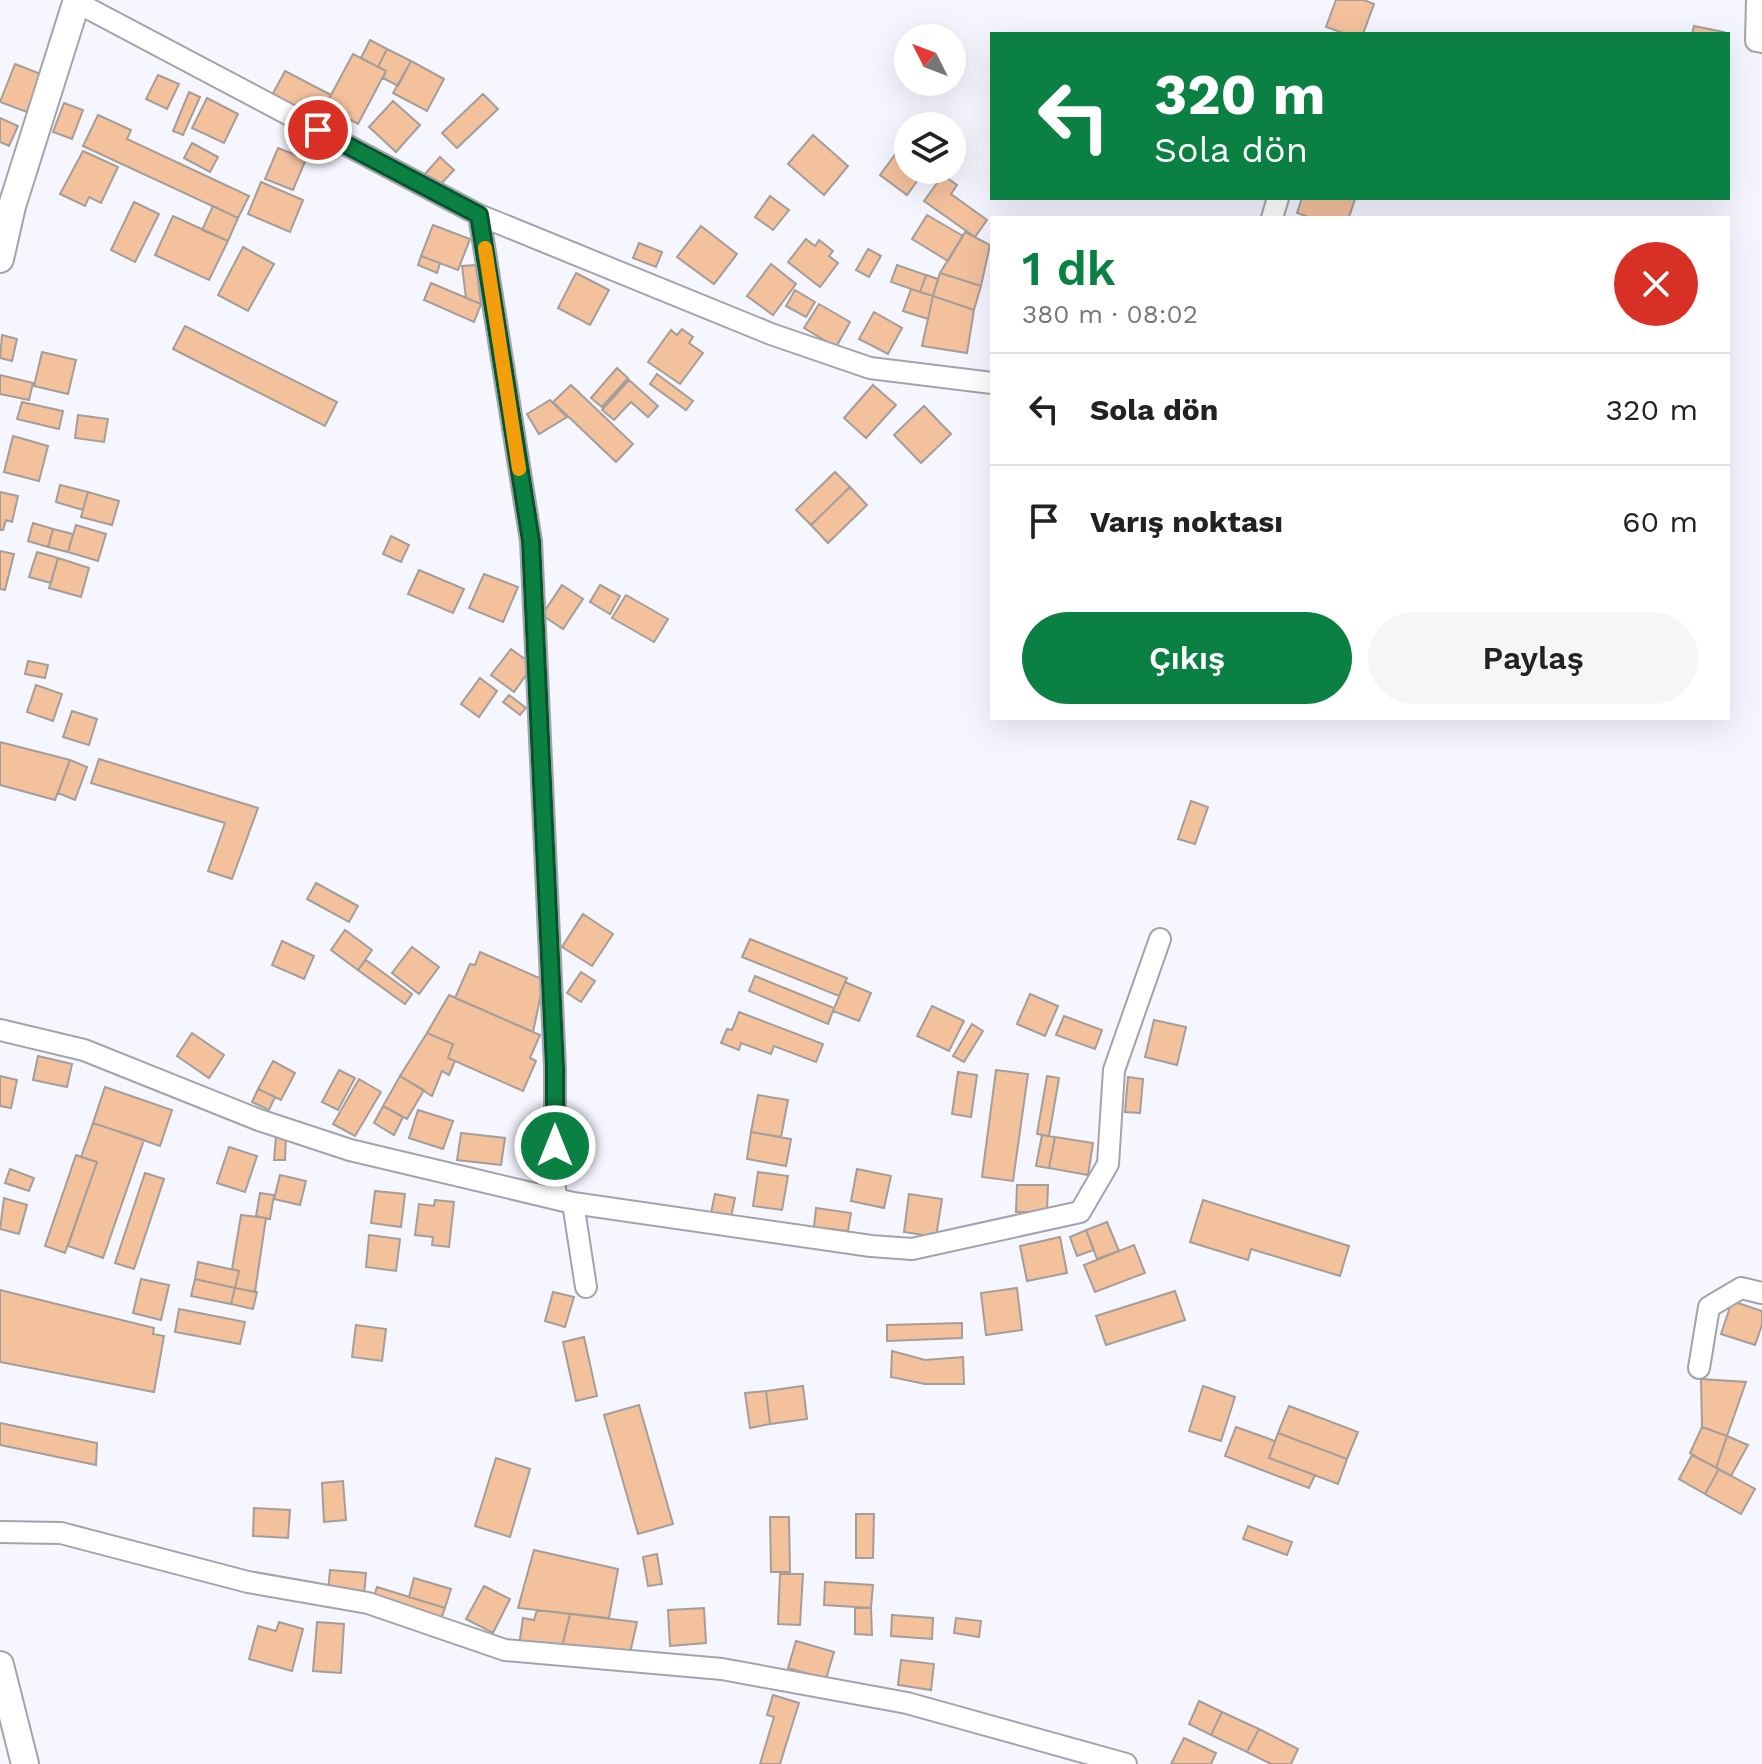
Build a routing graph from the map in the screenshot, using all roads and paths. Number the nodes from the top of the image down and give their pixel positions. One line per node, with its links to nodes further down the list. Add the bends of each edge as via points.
1 (1757, 0): 3 (street, via 1756,41)
2 (77, 1): 4 (street); 5 (street)
3 (1762, 42)
4 (479, 215): 6 (street, via 771,334 870,368); 9 (street, via 531,541)
5 (0, 259)
6 (990, 383)
7 (1160, 939): 9 (street, via 1114,1070 1108,1164 1080,1212 912,1249)
8 (0, 1030): 9 (street, via 84,1050 350,1150)
9 (564, 1200): 10 (street)
10 (586, 1287)
11 (1762, 1293): 12 (street, via 1741,1288 1709,1307)
12 (1699, 1368)
13 (0, 1532): 16 (street, via 61,1533 248,1582 368,1603 505,1650 722,1669 907,1703)
14 (0, 1665): 15 (street)
15 (25, 1764)
16 (1126, 1764)

